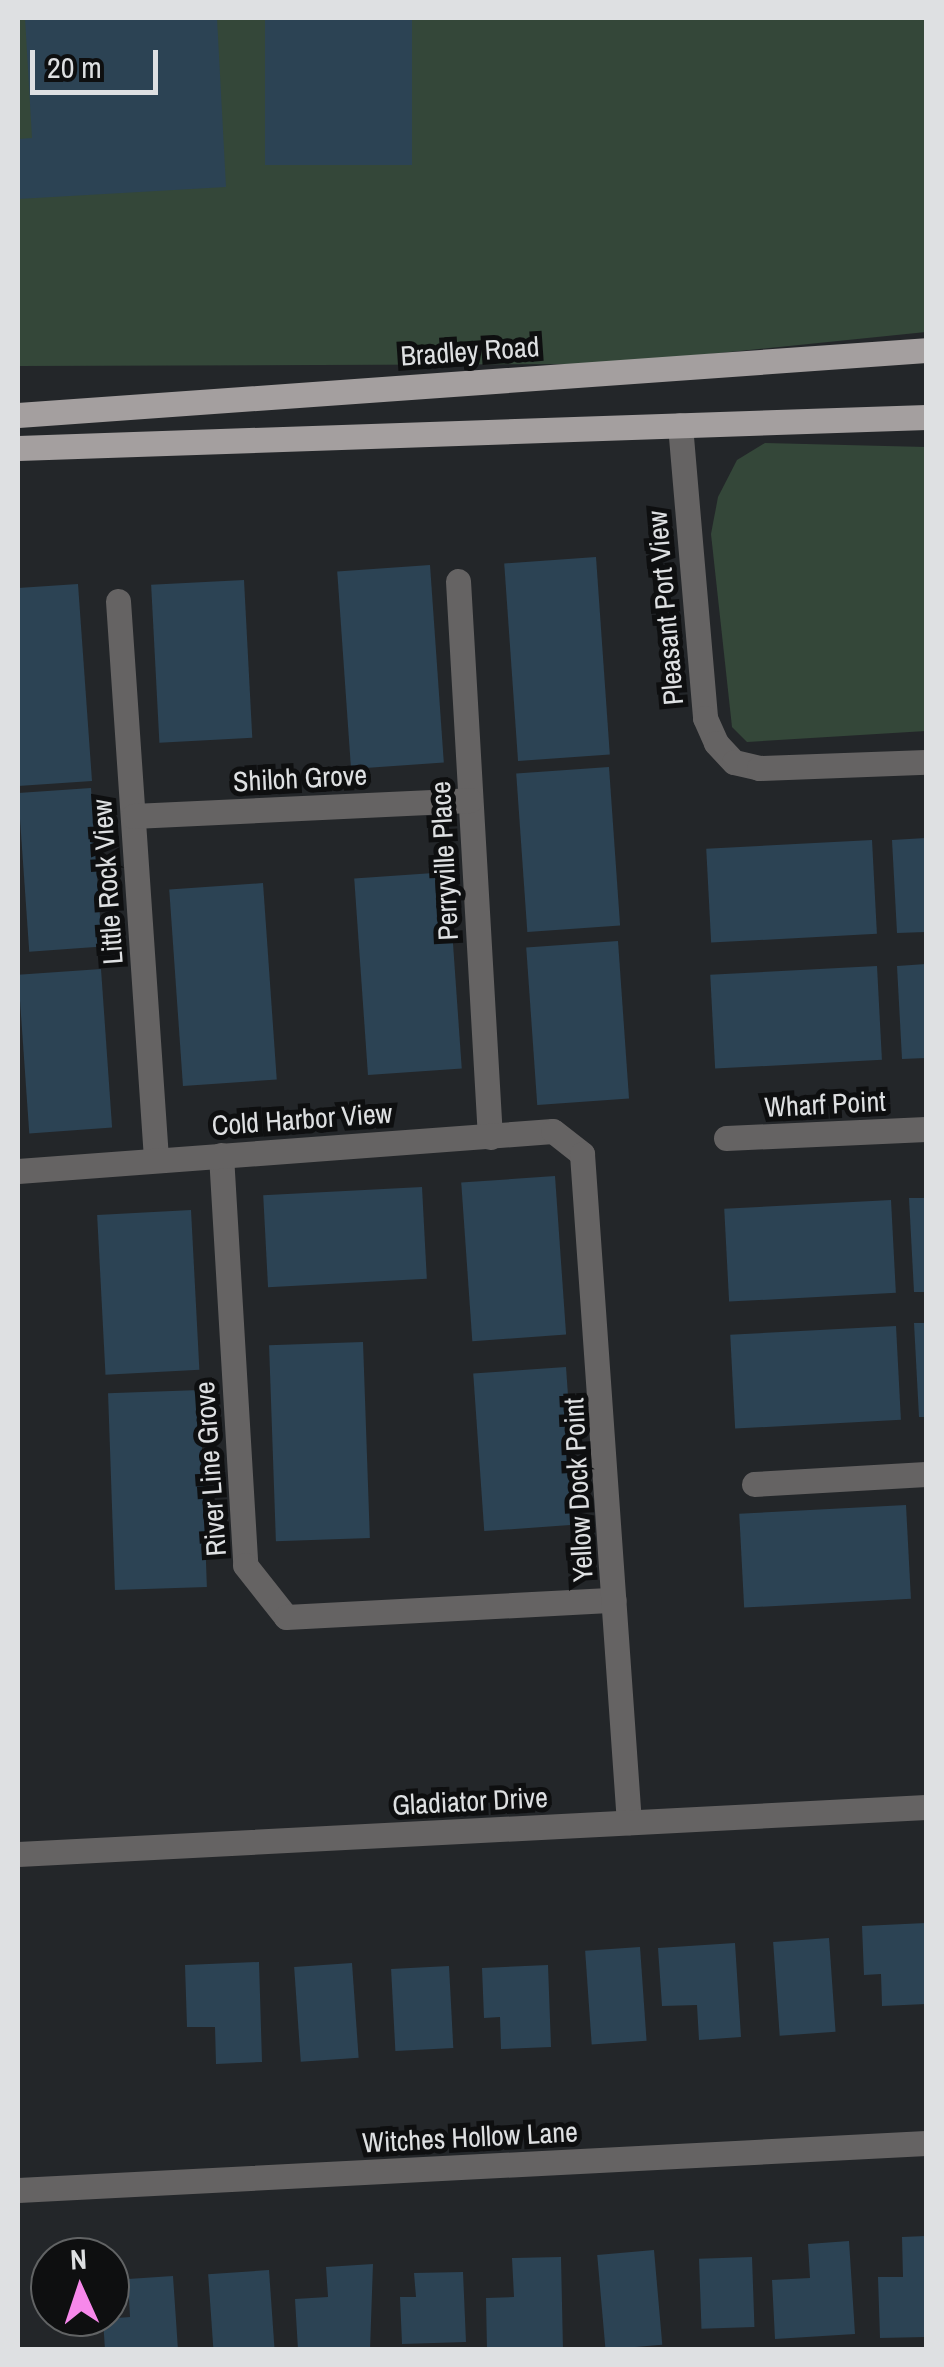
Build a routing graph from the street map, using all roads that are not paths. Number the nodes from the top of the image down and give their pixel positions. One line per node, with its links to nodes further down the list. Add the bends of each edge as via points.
1 (926, 350): 2 (main road, Bradley Road)
2 (18, 414)
3 (926, 416): 4 (main road)
4 (680, 425): 5 (main road); 8 (street, Pleasant Port View, via 701,683 716,743 734,762 759,768)
5 (18, 448)
6 (458, 581): 9 (street, Perryville Place)
7 (118, 601): 10 (street, Little Rock View)
8 (926, 762)
9 (470, 800): 10 (street, Shiloh Grove); 12 (street, Perryville Place)
10 (132, 816): 16 (street, Little Rock View)
11 (926, 1129): 13 (street, Wharf Point)
12 (490, 1138): 14 (street, Cold Harbor View, via 553,1131); 15 (street, Cold Harbor View)
13 (726, 1138)
14 (582, 1154): 20 (street, Yellow Dock Point)
15 (221, 1155): 16 (street, Cold Harbor View); 20 (street, River Line Grove, via 245,1565 286,1617)
16 (156, 1158): 17 (street, Cold Harbor View)
17 (18, 1170)
18 (926, 1474): 19 (street)
19 (754, 1484)
20 (614, 1600): 22 (street, Yellow Dock Point)
21 (926, 1807): 22 (street, Gladiator Drive)
22 (629, 1822): 23 (street, Gladiator Drive)
23 (18, 1854)
24 (926, 2143): 25 (street, Witches Hollow Lane)
25 (18, 2190)

